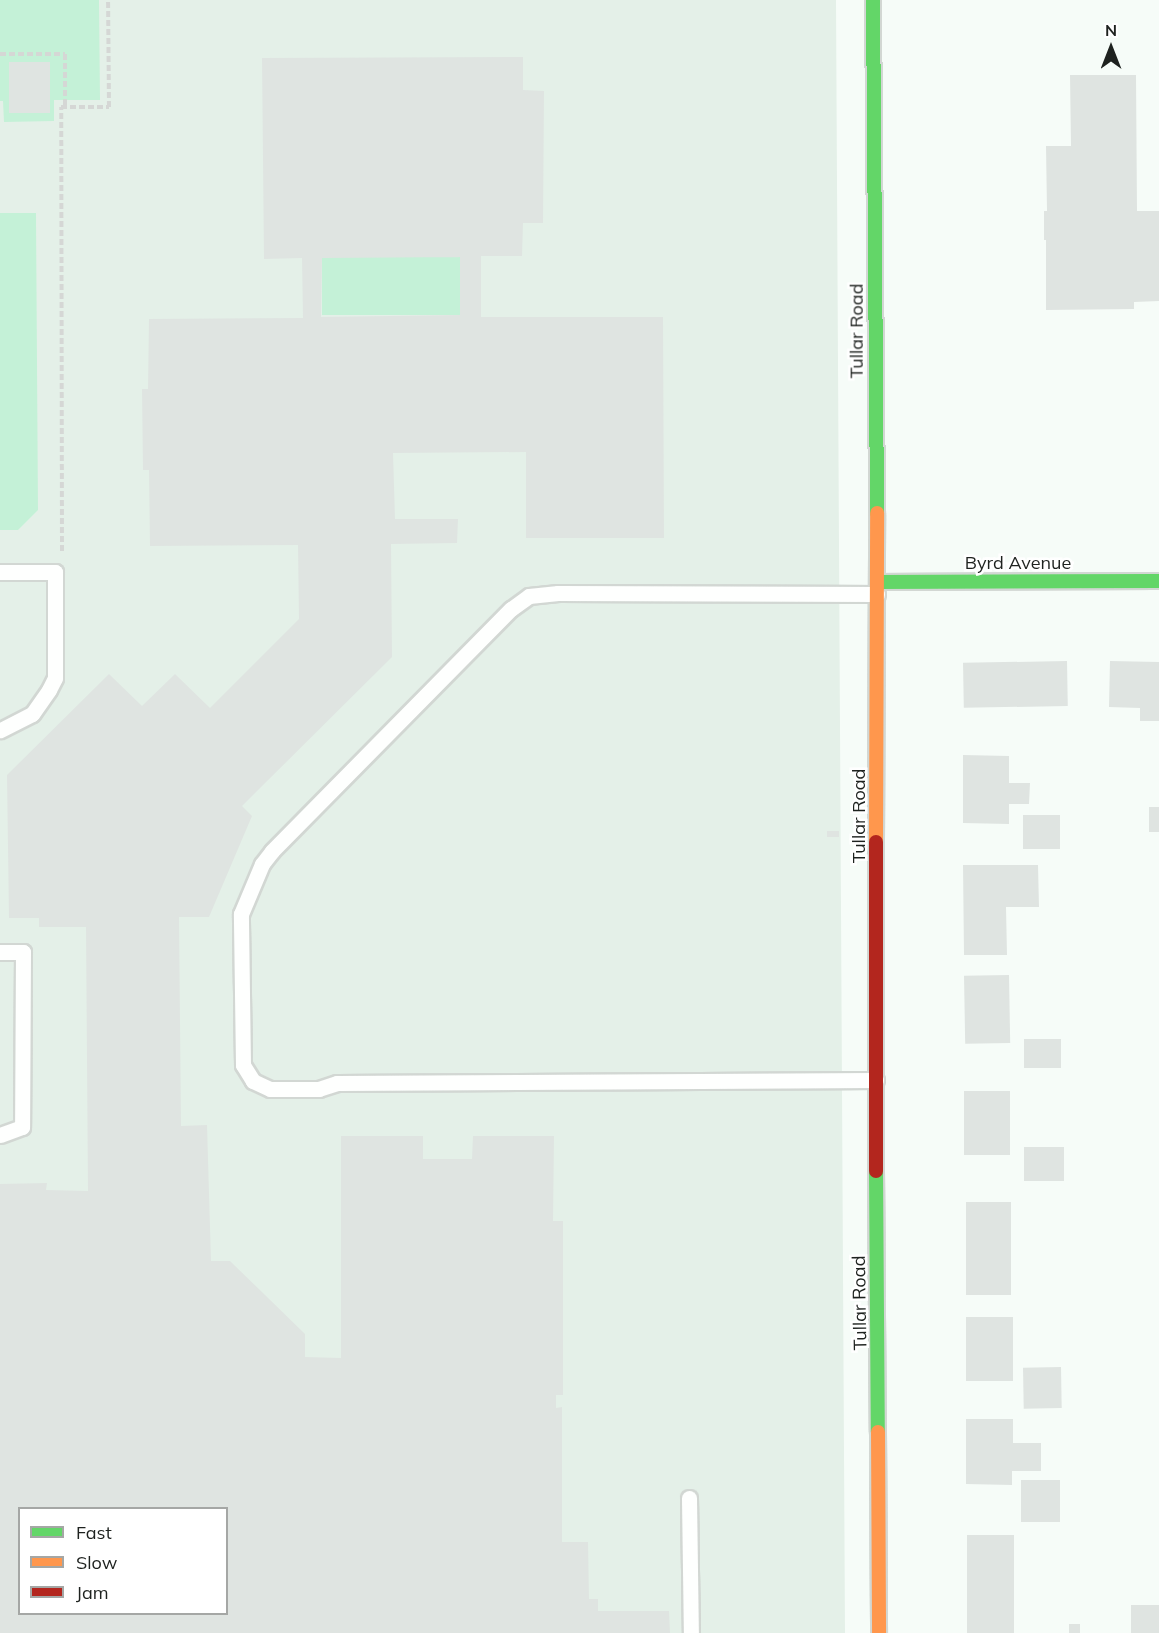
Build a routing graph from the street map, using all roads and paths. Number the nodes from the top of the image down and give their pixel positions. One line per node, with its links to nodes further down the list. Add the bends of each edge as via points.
1 (108, 0): 4 (path, via 109,107)
2 (873, 0): 8 (main road, Tullar Road)
3 (0, 54): 4 (path, via 65,54)
4 (65, 107): 6 (path, via 61,107 64,546)
5 (0, 572): 6 (lane)
6 (55, 572): 9 (lane, via 55,678 32,714)
7 (1159, 581): 8 (main road, Byrd Avenue)
8 (878, 588): 11 (main road, Tullar Road); 11 (lane, via 529,596 511,609 272,851 262,864 241,914 243,1065 253,1082 270,1089 319,1089 337,1083)
9 (0, 730)
10 (0, 952): 12 (lane, via 23,952 22,1127)
11 (876, 1080): 15 (main road, Tullar Road)
12 (0, 1135)
13 (689, 1498): 14 (lane)
14 (691, 1633)
15 (879, 1633)

